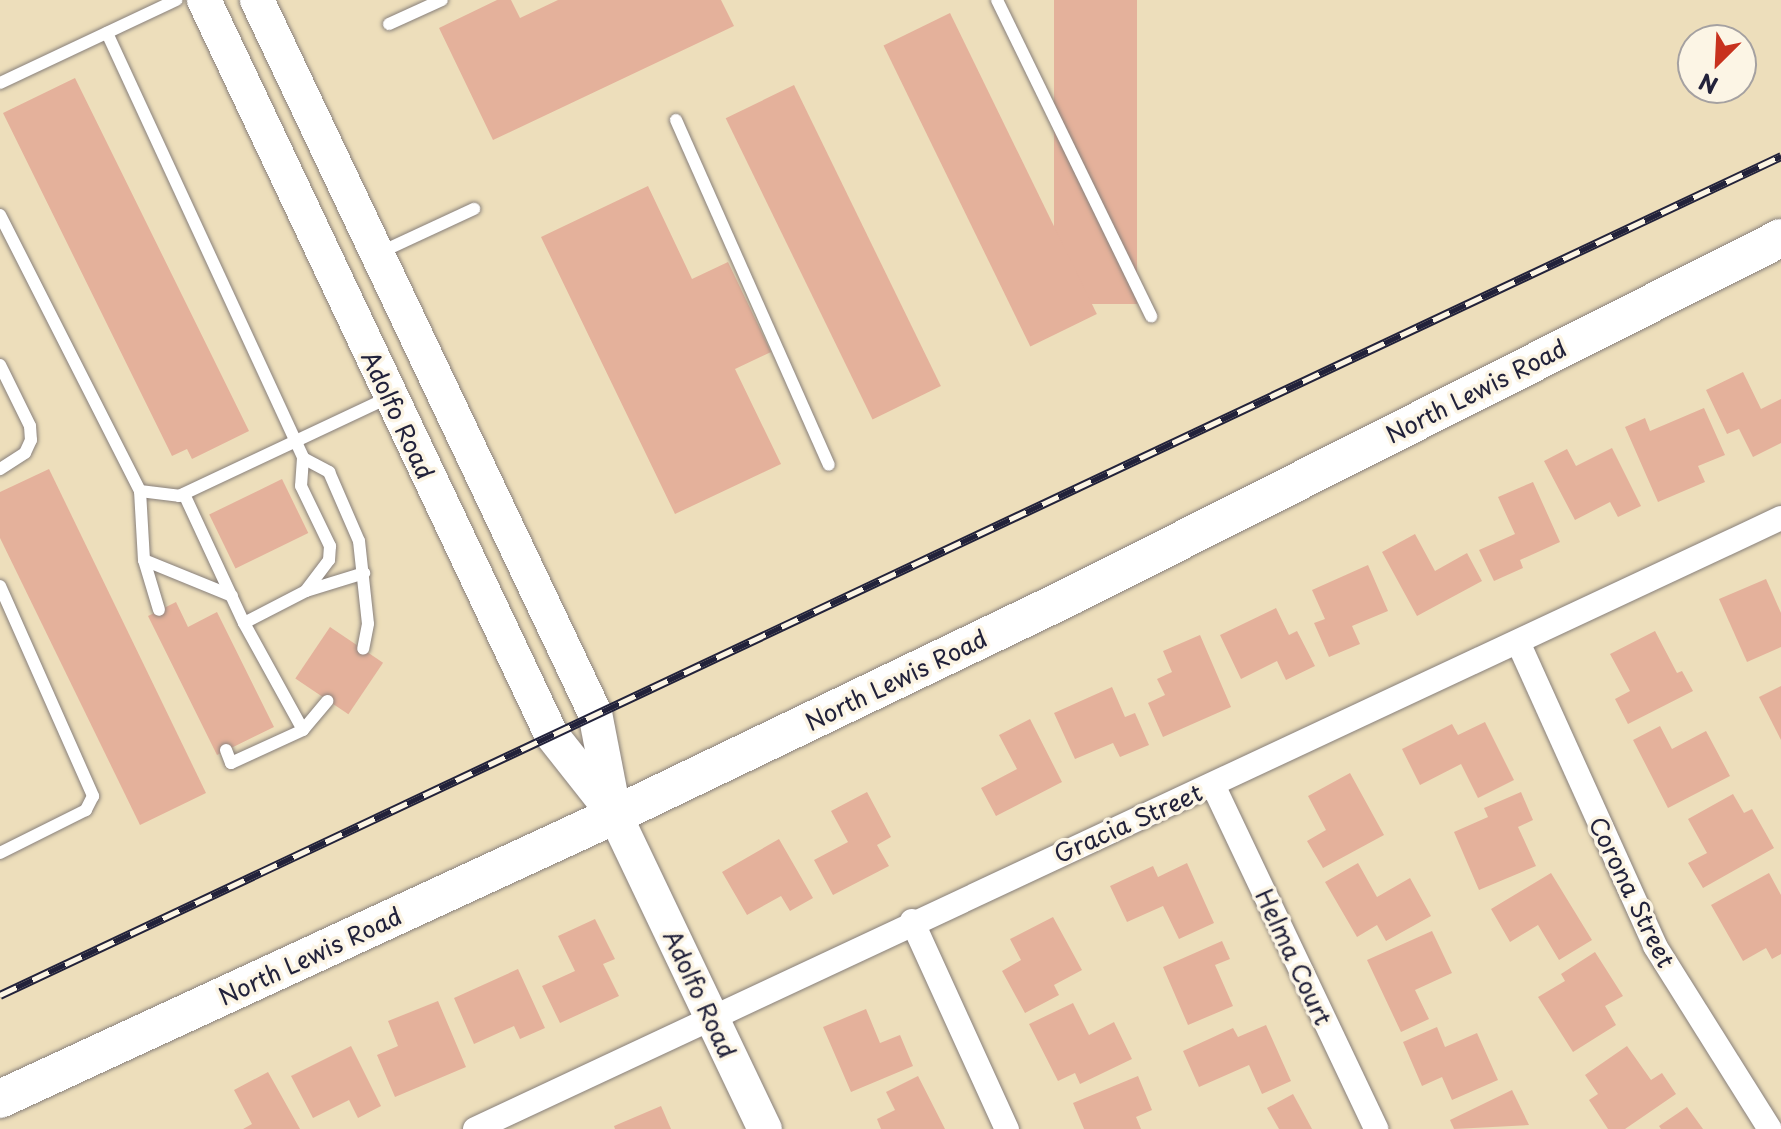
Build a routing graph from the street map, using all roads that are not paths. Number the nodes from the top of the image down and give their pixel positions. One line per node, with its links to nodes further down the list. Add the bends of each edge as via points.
1 (176, 0): 7 (lane)
2 (204, 0): 16 (main road, Adolfo Road)
3 (257, 0): 13 (main road, Adolfo Road)
4 (442, 0): 6 (lane)
5 (997, 0): 14 (lane)
6 (389, 24)
7 (107, 33): 8 (lane); 17 (lane)
8 (0, 83)
9 (676, 120): 19 (lane)
10 (474, 209): 13 (lane)
11 (0, 215): 21 (lane)
12 (1781, 238): 37 (main road, North Lewis Road, via 1069,597)
13 (379, 253): 37 (main road, Adolfo Road, via 595,713)
14 (1151, 316)
15 (0, 365): 20 (lane, via 30,426 31,440 25,453)
16 (389, 397): 17 (lane); 37 (main road, Adolfo Road, via 551,734)
17 (296, 443): 18 (lane); 22 (lane)
18 (303, 458): 25 (lane, via 329,472 359,541); 27 (lane, via 301,486 330,546 329,560)
19 (829, 465)
20 (0, 469)
21 (140, 491): 22 (lane); 24 (lane)
22 (184, 494): 28 (lane)
23 (1781, 518): 31 (street, Gracia Street)
24 (144, 560): 28 (lane); 29 (lane)
25 (364, 573): 27 (lane); 32 (lane, via 368,624)
26 (0, 586): 38 (lane, via 93,796 86,810)
27 (306, 591): 30 (lane)
28 (232, 596): 30 (lane)
29 (159, 610)
30 (244, 623): 34 (lane)
31 (1518, 642): 36 (street, Gracia Street); 47 (street, Corona Street, via 1655,946)
32 (363, 649)
33 (327, 701): 34 (lane)
34 (303, 730): 35 (lane, via 231,763)
35 (226, 750)
36 (1213, 785): 39 (street, Gracia Street); 46 (street, Helma Court)
37 (615, 815): 40 (main road, Adolfo Road); 41 (main road, North Lewis Road)
38 (0, 853)
39 (912, 921): 40 (street, Gracia Street); 45 (street)
40 (710, 1016): 42 (street, Gracia Street); 44 (main road, Adolfo Road)
41 (0, 1099)
42 (516, 1120): 43 (street, Gracia Street)
43 (475, 1129)
44 (765, 1129)
45 (1007, 1129)
46 (1376, 1129)
47 (1770, 1129)

